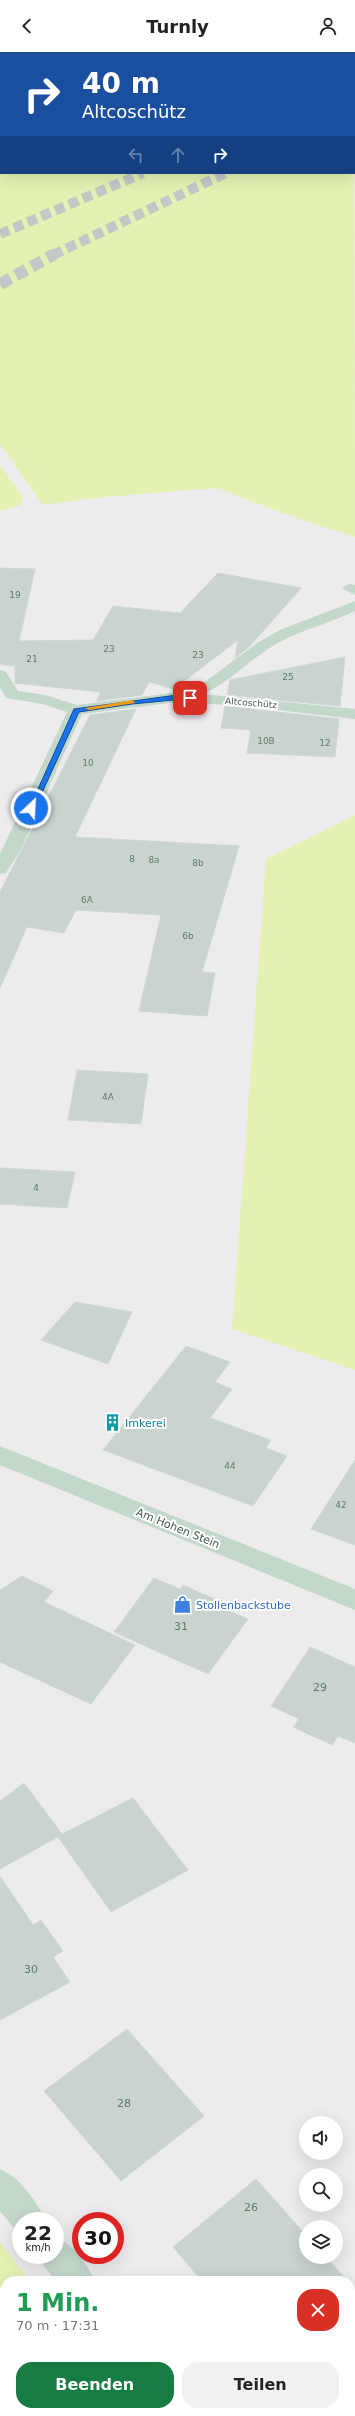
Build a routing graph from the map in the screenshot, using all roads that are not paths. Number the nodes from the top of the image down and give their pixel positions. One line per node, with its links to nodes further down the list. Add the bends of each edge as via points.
1 (355, 605): 4 (street, via 285,633 262,646 211,685)
2 (0, 675): 3 (street, Altcoschütz)
3 (6, 694): 5 (street, Altcoschütz, via 45,700)
4 (177, 697): 5 (street, Altcoschütz); 6 (street, Altcoschütz)
5 (76, 710): 7 (street, via 12,849)
6 (355, 714)
7 (0, 869)
8 (0, 1455): 9 (street, Am Hohen Stein)
9 (355, 1600)
10 (0, 2185): 11 (street)
11 (22, 2212)
12 (64, 2264): 13 (street)
13 (74, 2276)

